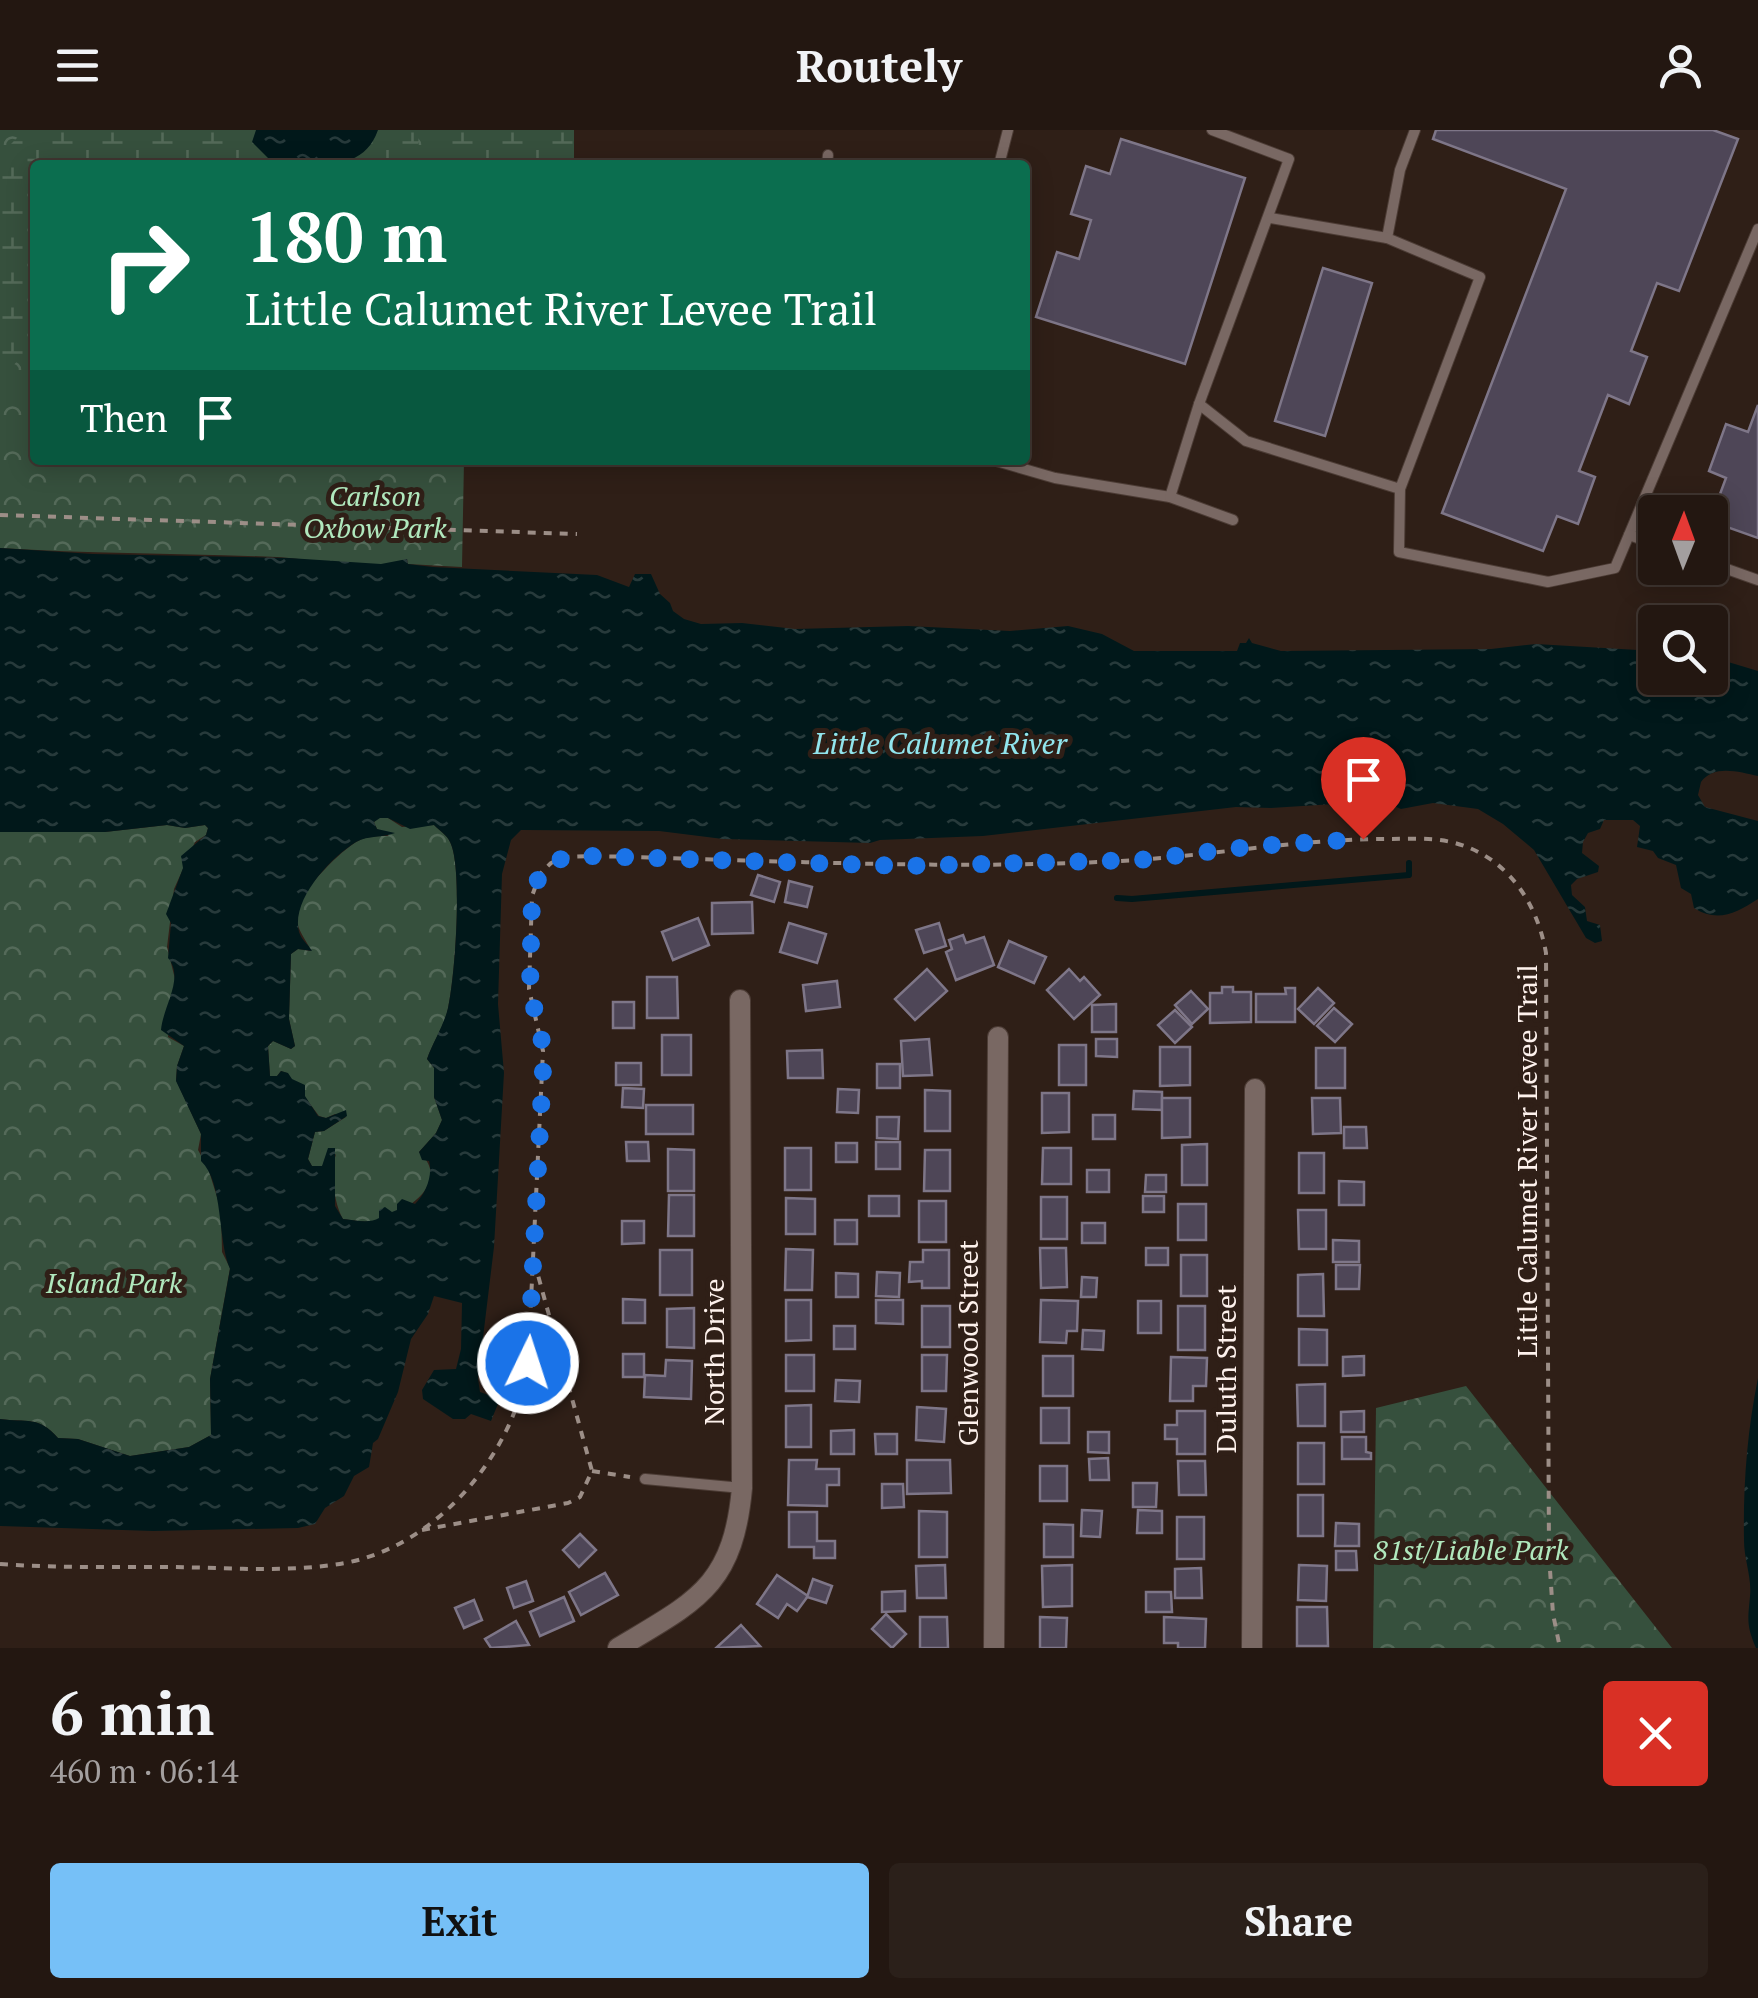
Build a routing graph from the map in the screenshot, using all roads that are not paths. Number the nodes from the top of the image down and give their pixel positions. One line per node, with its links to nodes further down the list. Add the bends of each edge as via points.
1 (1008, 130): 4 (lane)
2 (1212, 130): 5 (lane, via 1289,159)
3 (1415, 130): 7 (lane)
4 (1000, 160)
5 (1270, 218): 7 (lane); 8 (lane)
6 (1758, 229): 13 (lane)
7 (1387, 238): 10 (lane, via 1480,277)
8 (1198, 404): 10 (lane, via 1246,442); 11 (lane)
9 (1010, 465): 11 (lane)
10 (1400, 489): 13 (lane, via 1399,552 1548,582 1616,568)
11 (1170, 497): 12 (lane)
12 (1233, 520)
13 (1630, 535): 14 (lane)
14 (1638, 538)
15 (1728, 569): 16 (lane)
16 (1758, 580)
17 (740, 1000): 21 (street, North Drive)
18 (998, 1038): 23 (street, Glenwood Street)
19 (1255, 1090): 24 (street, Duluth Street)
20 (645, 1480): 21 (lane)
21 (742, 1488): 22 (street, North Drive, via 738,1523 720,1570 696,1601)
22 (618, 1648)
23 (994, 1648)
24 (1252, 1648)

